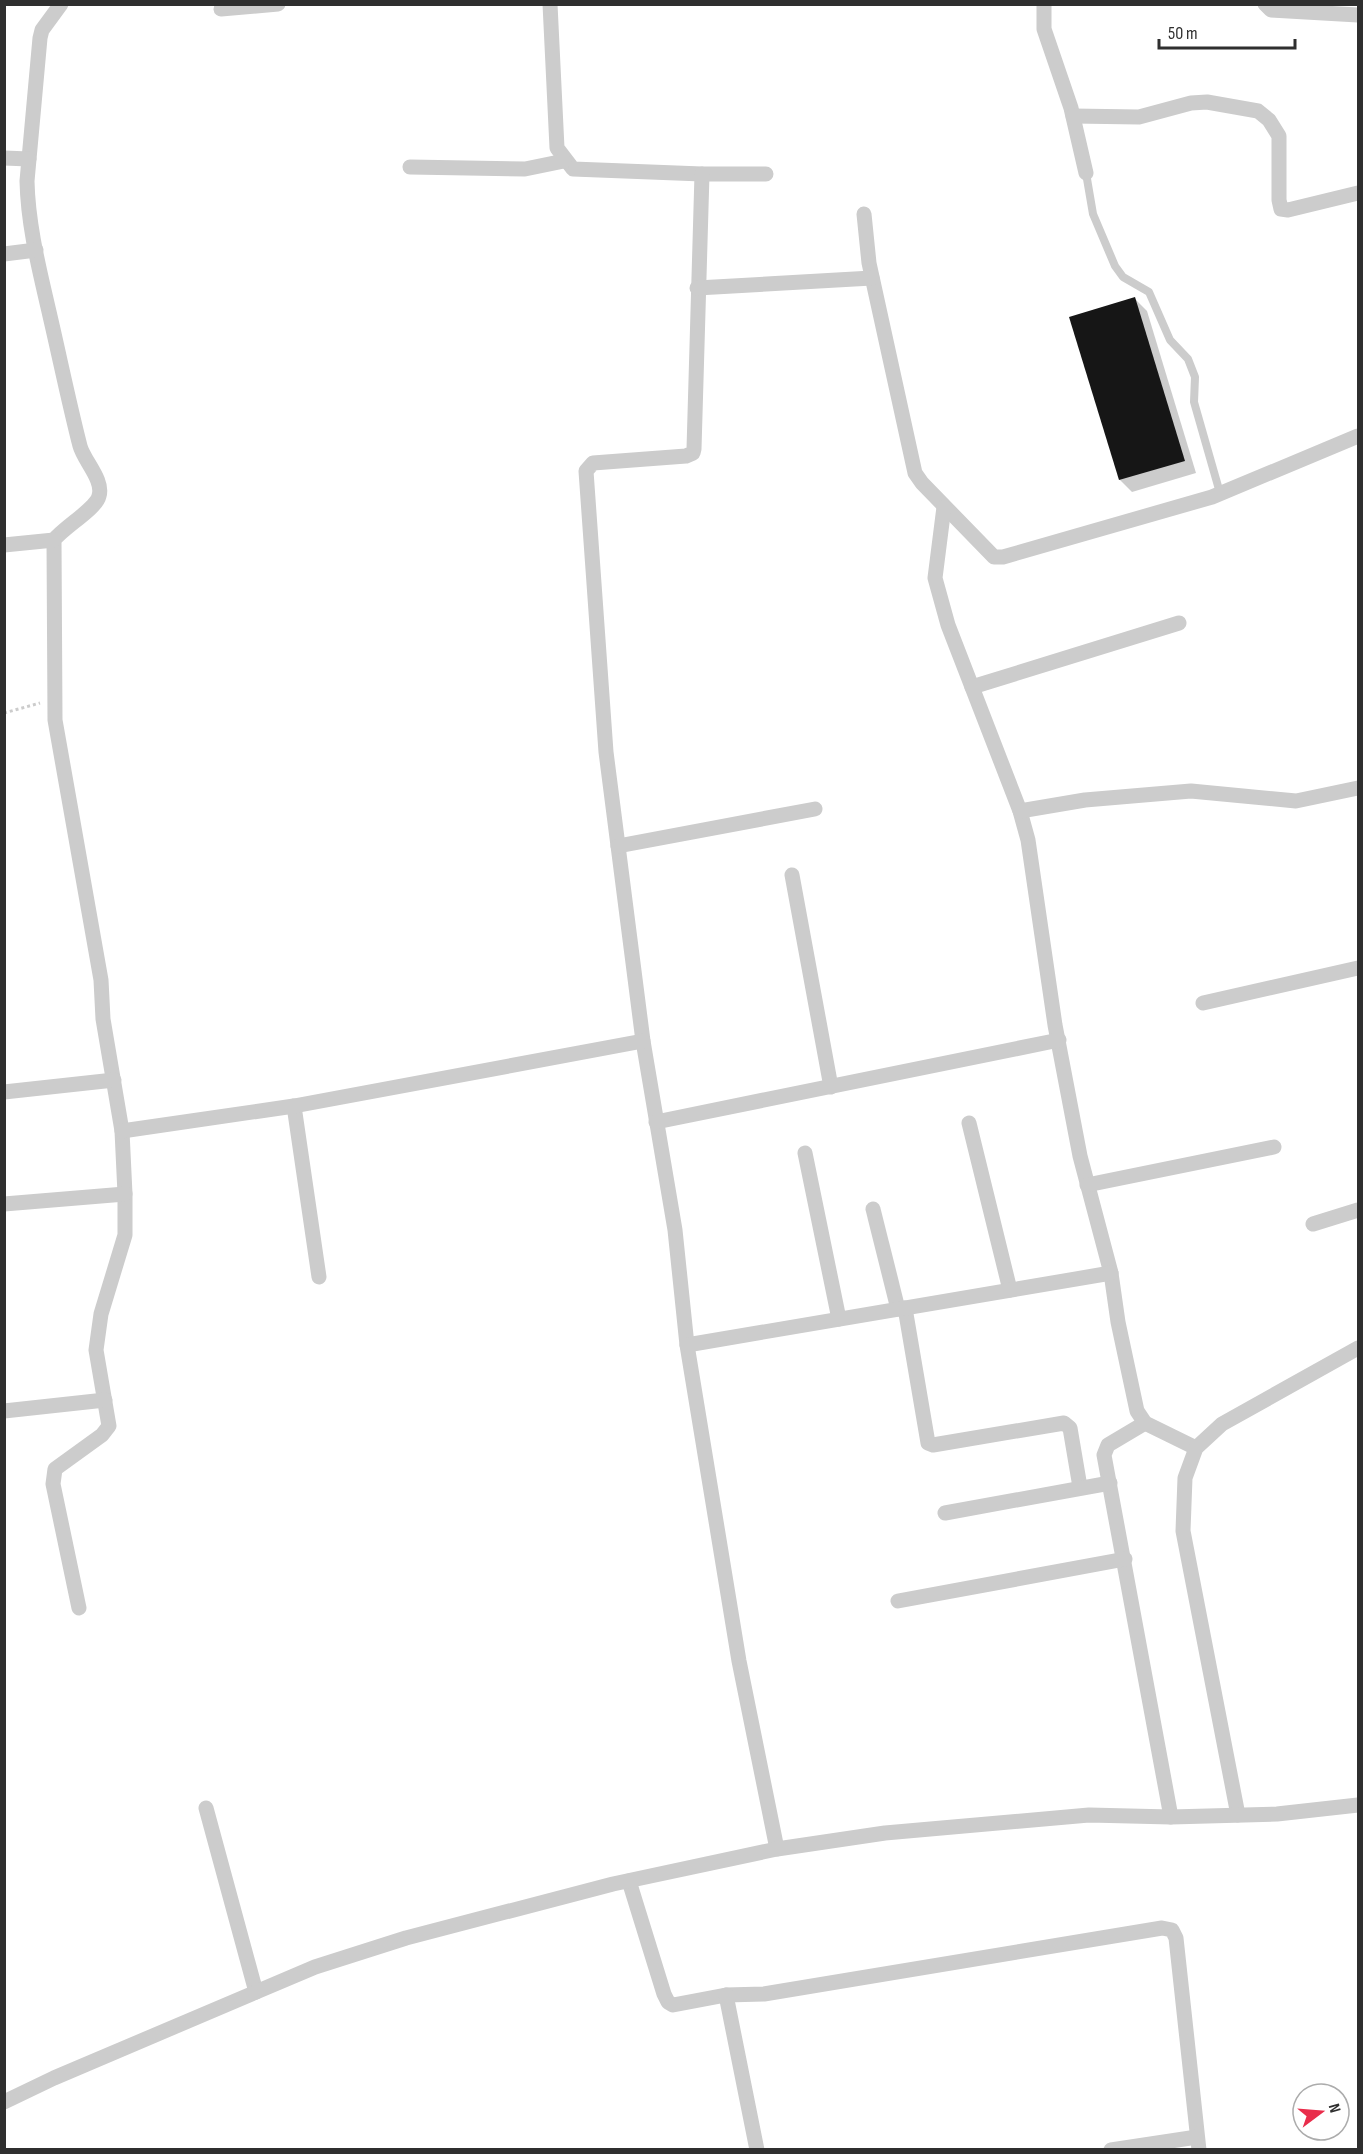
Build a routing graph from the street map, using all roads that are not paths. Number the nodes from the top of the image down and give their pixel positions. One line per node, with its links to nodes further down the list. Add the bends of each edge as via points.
1 (61, 4): 10 (street, via 40,38)
2 (278, 4): 6 (street)
3 (550, 4): 11 (street, via 557,147)
4 (1044, 4): 8 (street, via 1042,21)
5 (1265, 4): 7 (street, via 1271,10)
6 (221, 9)
7 (1359, 15)
8 (1073, 116): 13 (street); 16 (street, via 1139,117 1207,102 1258,111 1279,136 1281,209)
9 (4, 158): 10 (street)
10 (29, 159): 18 (street, via 27,201)
11 (564, 161): 12 (street, via 525,169); 14 (street, via 573,169)
12 (410, 167)
13 (1086, 173): 23 (lane, via 1093,214 1115,266 1123,277 1149,292 1170,340 1188,359 1195,377 1194,402)
14 (702, 174): 15 (street); 21 (street)
15 (766, 174)
16 (1359, 193)
17 (864, 214): 20 (street)
18 (36, 250): 19 (street); 25 (street, via 80,447 100,485 95,504)
19 (4, 254)
20 (872, 278): 21 (street); 24 (street, via 915,473)
21 (697, 288): 32 (street, via 693,453 593,463 586,471 606,752)
22 (1359, 436): 23 (street)
23 (1220, 493): 24 (street, via 1003,557 988,553)
24 (944, 507): 28 (street, via 934,578)
25 (54, 540): 26 (street); 38 (street, via 55,720 101,980 103,1019)
26 (4, 545)
27 (1179, 623): 28 (street)
28 (972, 687): 31 (street)
29 (1359, 788): 31 (street, via 1296,801 1191,791 1085,800)
30 (815, 809): 32 (street)
31 (1020, 811): 36 (street, via 1028,840)
32 (618, 846): 37 (street)
33 (792, 875): 39 (street)
34 (1359, 968): 35 (street)
35 (1203, 1004)
36 (1059, 1040): 39 (street); 47 (street)
37 (643, 1041): 41 (street); 42 (street)
38 (114, 1080): 40 (street); 44 (street)
39 (831, 1087): 42 (street)
40 (4, 1092)
41 (294, 1106): 44 (street); 54 (street)
42 (656, 1122): 58 (street, via 675,1230)
43 (969, 1123): 55 (street)
44 (122, 1131): 48 (street)
45 (1274, 1147): 47 (street)
46 (805, 1153): 57 (street)
47 (1087, 1185): 53 (street)
48 (125, 1194): 49 (street); 60 (street, via 125,1235 101,1314 96,1350)
49 (4, 1204)
50 (873, 1209): 56 (street)
51 (1359, 1210): 52 (street)
52 (1313, 1224)
53 (1111, 1273): 55 (street); 62 (street, via 1137,1411)
54 (319, 1277)
55 (1010, 1290): 56 (street)
56 (902, 1308): 57 (street); 65 (street, via 928,1443 1064,1423 1070,1428)
57 (839, 1319): 58 (street)
58 (687, 1345): 74 (street, via 739,1661)
59 (1359, 1348): 63 (street, via 1222,1424)
60 (105, 1400): 61 (street); 69 (street, via 110,1426 55,1469 53,1484)
61 (4, 1411)
62 (1145, 1424): 63 (street); 64 (street, via 1108,1445 1104,1455)
63 (1196, 1448): 72 (street, via 1185,1478 1183,1531)
64 (1110, 1483): 65 (street); 67 (street)
65 (1080, 1487): 66 (street)
66 (945, 1513)
67 (1125, 1559): 68 (street); 73 (street)
68 (898, 1601)
69 (80, 1608)
70 (1359, 1804): 72 (street)
71 (206, 1808): 76 (street)
72 (1238, 1815): 73 (street)
73 (1171, 1817): 74 (street, via 1089,1815 885,1833)
74 (777, 1849): 75 (street)
75 (629, 1881): 76 (street, via 406,1938 315,1967); 77 (street, via 668,2002 679,2005)
76 (256, 1992): 78 (street)
77 (726, 1995): 79 (street, via 764,1994 1162,1928 1172,1930 1176,1938); 80 (street)
78 (4, 2102)
79 (1198, 2143): 81 (street)
80 (757, 2150)
81 (1111, 2150)

